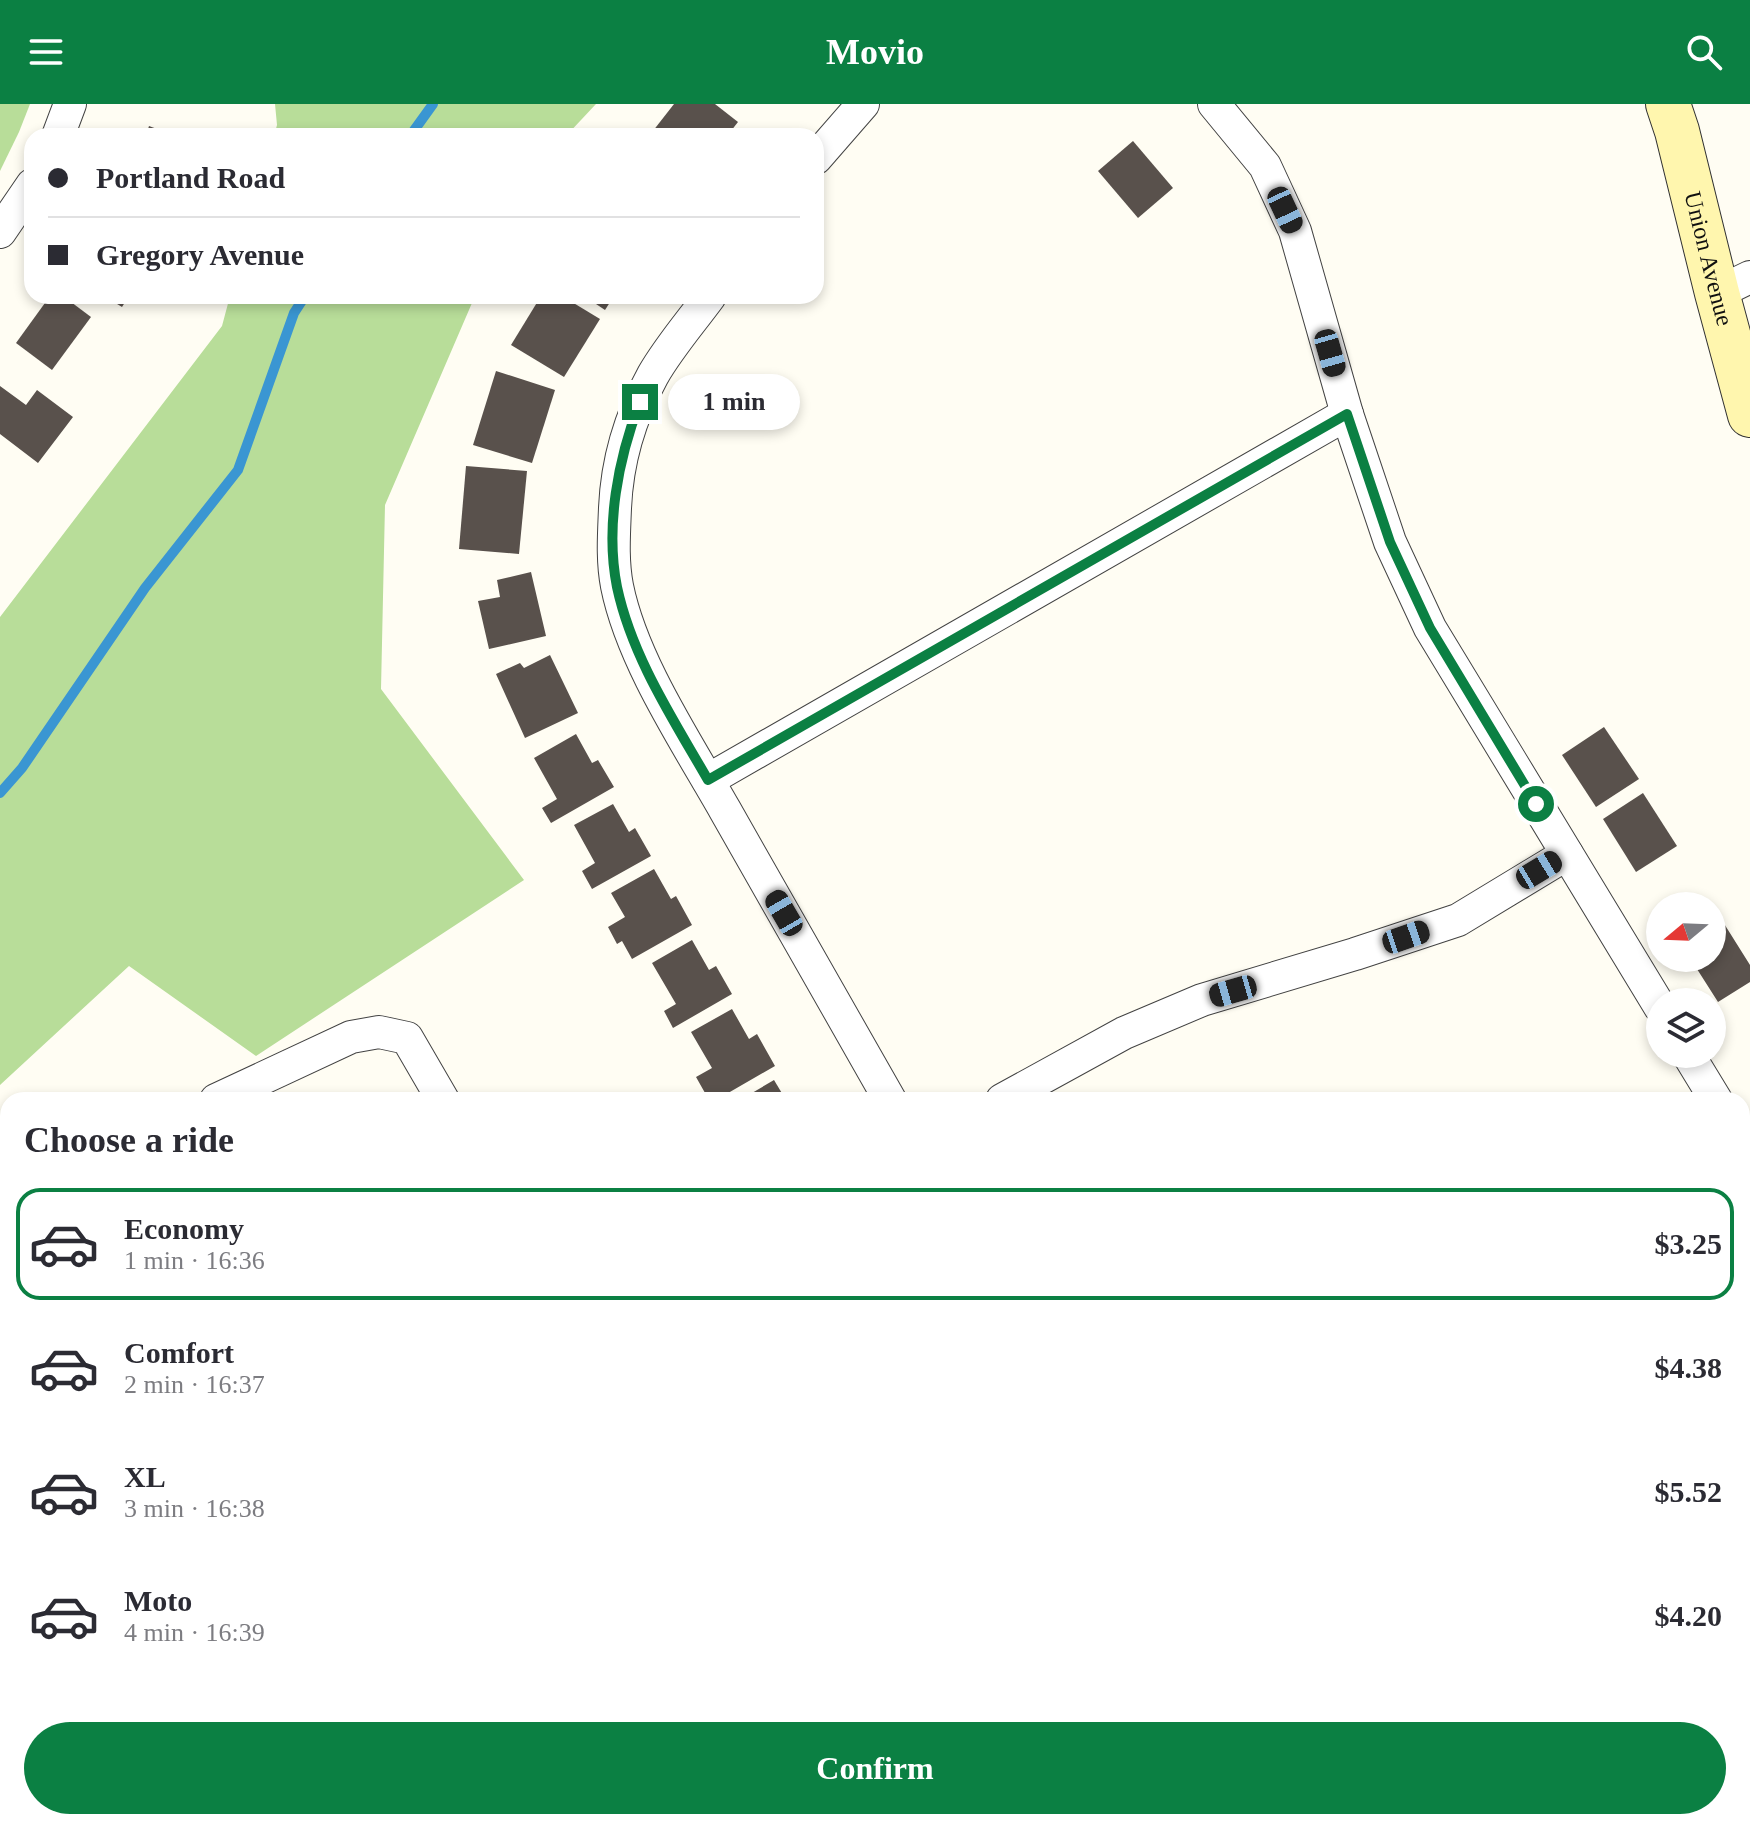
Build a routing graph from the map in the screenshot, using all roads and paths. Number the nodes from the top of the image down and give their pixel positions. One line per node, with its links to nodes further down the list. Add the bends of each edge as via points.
1 (70, 104): 5 (street)
2 (863, 104): 6 (street)
3 (1214, 104): 11 (street, via 1265,166 1295,231)
4 (1668, 104): 9 (street, Union Avenue)
5 (61, 128)
6 (824, 149)
7 (24, 197): 8 (street)
8 (0, 232)
9 (1733, 285): 12 (street, Union Avenue)
10 (704, 304): 13 (street, via 654,374 628,431 616,493 613,556 637,648)
11 (1347, 414): 13 (street); 14 (street, via 1390,542 1430,628)
12 (1750, 415)
13 (708, 780): 19 (street)
14 (1567, 854): 15 (street); 20 (street, via 1458,920 1202,1000 1124,1033)
15 (1648, 988)
16 (1697, 1068): 21 (street)
17 (233, 1092): 18 (street, via 351,1037 379,1032 407,1038)
18 (438, 1092)
19 (885, 1092)
20 (1017, 1092)
21 (1711, 1092)

